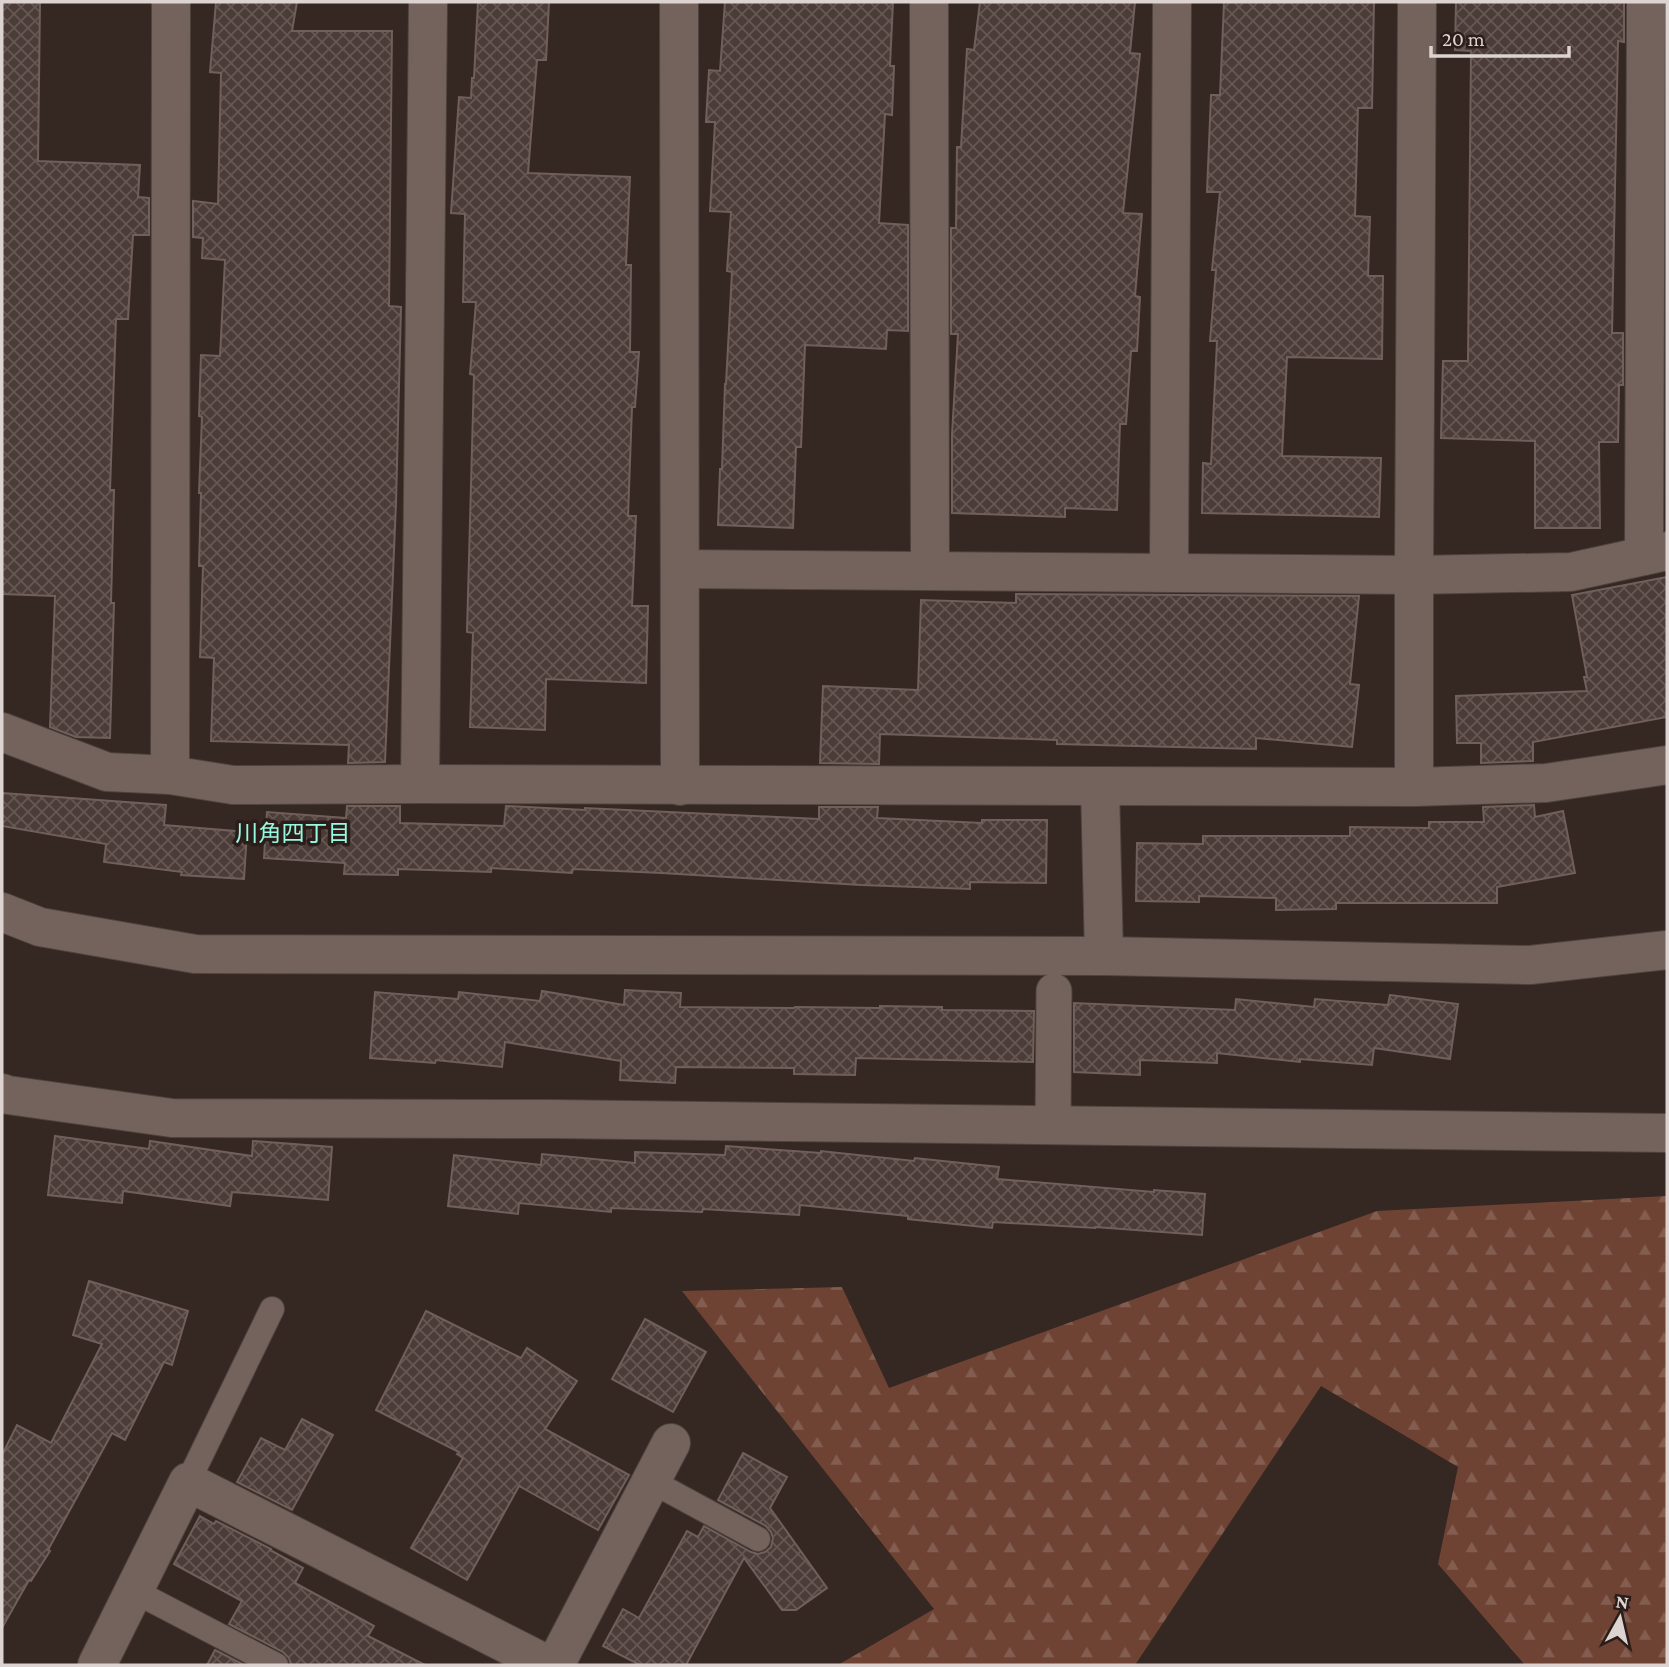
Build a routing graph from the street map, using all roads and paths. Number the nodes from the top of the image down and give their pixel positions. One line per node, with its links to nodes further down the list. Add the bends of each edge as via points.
1 (170, 2): 15 (street)
2 (428, 2): 16 (street)
3 (679, 2): 9 (street)
4 (929, 2): 10 (street)
5 (1172, 2): 11 (street)
6 (1417, 2): 12 (street)
7 (1646, 2): 8 (street)
8 (1656, 554): 12 (street, via 1571,572)
9 (681, 569): 10 (street); 17 (street)
10 (930, 571): 11 (street)
11 (1169, 573): 12 (street)
12 (1414, 575): 19 (street)
13 (2, 732): 15 (street, via 107,772)
14 (1667, 765): 19 (street, via 1546,783)
15 (170, 775): 16 (street, via 233,785)
16 (419, 785): 17 (street)
17 (680, 786): 18 (street)
18 (1100, 787): 19 (street); 22 (street)
19 (1414, 787)
20 (2, 912): 22 (street, via 40,927 195,954)
21 (1667, 950): 22 (street, via 1530,965)
22 (1104, 956)
23 (1054, 991): 25 (street)
24 (4, 1100): 25 (street, via 172,1118)
25 (1053, 1125): 26 (street)
26 (1667, 1133)
27 (272, 1309): 30 (lane)
28 (671, 1443): 29 (street)
29 (651, 1481): 31 (lane); 36 (street)
30 (188, 1482): 32 (street); 35 (street)
31 (758, 1539)
32 (134, 1591): 33 (street); 34 (lane)
33 (97, 1665)
34 (276, 1665)
35 (548, 1665)
36 (555, 1665)

